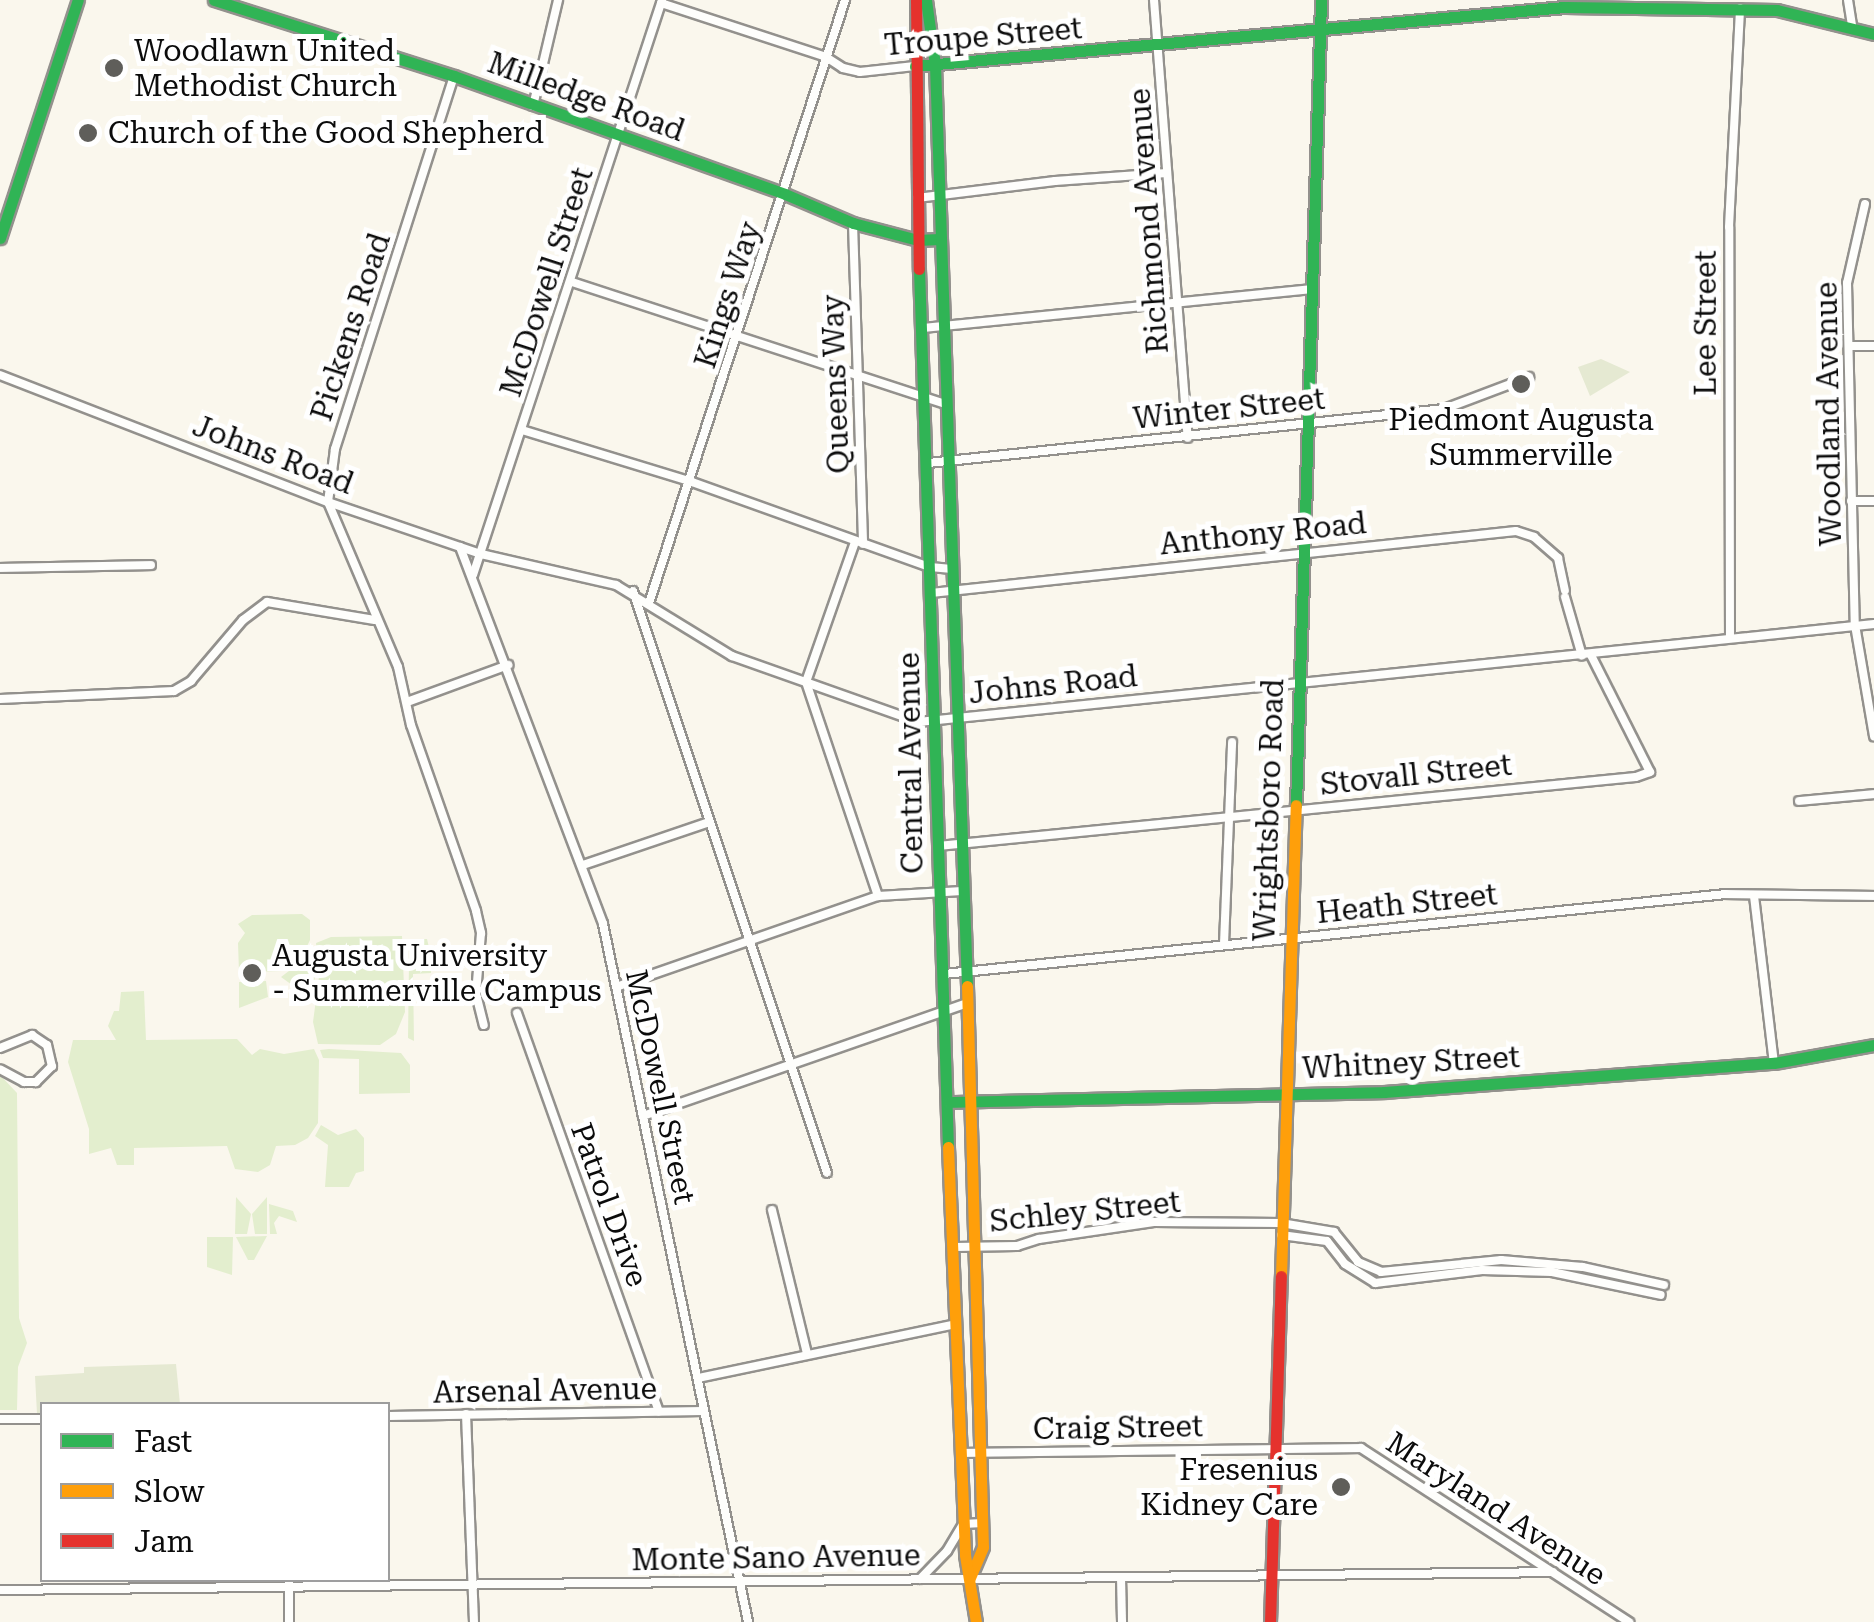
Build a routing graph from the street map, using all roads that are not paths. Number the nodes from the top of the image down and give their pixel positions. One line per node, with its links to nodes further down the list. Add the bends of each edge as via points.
1 (78, 0): 30 (main road)
2 (214, 0): 21 (main road, Milledge Road)
3 (558, 0): 22 (street)
4 (844, 0): 18 (street, Kings Way)
5 (916, 0): 20 (main road, Central Avenue)
6 (926, 0): 19 (main road, Central Avenue)
7 (1154, 0): 17 (street, Richmond Avenue)
8 (1321, 0): 15 (main road, Wrightsboro Road)
9 (1848, 0): 14 (street)
10 (662, 2): 18 (street, Troupe Street); 23 (street, McDowell Street)
11 (1776, 5): 13 (main road, Troupe Street); 14 (main road, Troupe Street)
12 (1484, 6): 13 (main road, Troupe Street); 15 (main road, Troupe Street)
13 (1740, 8): 71 (street, Lee Street, via 1728,227)
14 (1852, 26): 16 (main road, Troupe Street)
15 (1320, 29): 17 (main road, Troupe Street); 34 (main road, Wrightsboro Road)
16 (1874, 34)
17 (1158, 46): 19 (main road, Troupe Street); 24 (street, Richmond Avenue)
18 (826, 57): 20 (street, Troupe Street, via 860,72); 25 (street, Kings Way)
19 (935, 65): 20 (main road, Troupe Street); 26 (main road, Central Avenue)
20 (915, 66): 27 (main road, Central Avenue)
21 (454, 76): 22 (main road, Milledge Road); 54 (street, Pickens Road, via 335,450)
22 (533, 106): 23 (main road, Milledge Road)
23 (618, 138): 25 (main road, Milledge Road); 33 (street, McDowell Street)
24 (1166, 173): 26 (street); 35 (street, Richmond Avenue)
25 (786, 194): 29 (main road, Milledge Road); 38 (street, Kings Way)
26 (938, 196): 27 (street); 31 (main road, Central Avenue)
27 (917, 198): 32 (main road, Central Avenue)
28 (1865, 204): 39 (street, Woodland Avenue, via 1847,283)
29 (853, 223): 32 (main road, Milledge Road); 42 (street, Queens Way)
30 (0, 238)
31 (939, 239): 32 (main road, Milledge Road); 36 (main road, Central Avenue)
32 (918, 240): 37 (main road, Central Avenue)
33 (572, 282): 38 (street); 47 (street, McDowell Street)
34 (1312, 289): 35 (street); 46 (main road, Wrightsboro Road)
35 (1177, 305): 36 (street); 48 (street, Richmond Avenue)
36 (943, 327): 37 (street); 45 (main road, Central Avenue)
37 (922, 328): 44 (main road, Central Avenue)
38 (737, 336): 42 (street); 51 (street, Kings Way)
39 (1850, 346): 40 (street); 52 (street, Woodland Avenue)
40 (1874, 346)
41 (0, 374): 54 (street, Johns Road)
42 (859, 377): 44 (street); 55 (street, Queens Way)
43 (1529, 377): 46 (street, Winter Street, via 1451,408)
44 (924, 398): 45 (street); 50 (main road, Central Avenue)
45 (945, 404): 49 (main road, Central Avenue)
46 (1307, 424): 48 (street, Winter Street); 57 (main road, Wrightsboro Road)
47 (522, 430): 51 (street); 58 (street, McDowell Street)
48 (1188, 438): 49 (street, Winter Street)
49 (946, 461): 50 (street, Winter Street); 62 (main road, Central Avenue)
50 (928, 463): 60 (main road, Central Avenue)
51 (692, 482): 55 (street); 67 (street, Kings Way)
52 (1851, 500): 53 (street); 70 (street, Woodland Avenue)
53 (1874, 501)
54 (328, 502): 56 (street, Johns Road); 68 (street, Pickens Road)
55 (859, 543): 60 (street); 74 (street, Queens Way)
56 (460, 546): 58 (street, Johns Road); 63 (street, McDowell Street)
57 (1303, 553): 65 (street, Anthony Road); 72 (street, Anthony Road, via 1516,531 1534,537 1558,558 1577,651); 75 (main road, Wrightsboro Road)
58 (481, 554): 63 (street, McDowell Street); 64 (street, Johns Road)
59 (151, 566): 61 (street)
60 (930, 567): 62 (street); 66 (main road, Central Avenue)
61 (0, 568)
62 (952, 569): 65 (main road, Central Avenue)
63 (472, 577): 73 (street, McDowell Street)
64 (632, 591): 67 (street, Johns Road); 86 (street)
65 (953, 591): 66 (street, Anthony Road); 78 (main road, Central Avenue)
66 (931, 593): 79 (main road, Central Avenue)
67 (650, 602): 74 (street, Johns Road, via 732,656)
68 (375, 620): 76 (street, via 266,602 180,689); 77 (street, Pickens Road)
69 (1874, 624): 70 (street, Johns Road)
70 (1856, 625): 71 (street, Johns Road); 80 (street, Woodland Avenue)
71 (1730, 638): 72 (street, Johns Road)
72 (1587, 656): 75 (street, Johns Road); 84 (street, Stovall Street, via 1650,772)
73 (508, 665): 77 (street); 89 (street, McDowell Street)
74 (806, 682): 79 (street, Johns Road, via 899,718); 92 (street)
75 (1298, 682): 78 (street, Johns Road); 84 (main road, Wrightsboro Road)
76 (0, 699)
77 (407, 702): 104 (street, via 476,911 476,994)
78 (955, 718): 79 (street, Johns Road); 87 (main road, Central Avenue)
79 (936, 720): 88 (main road, Central Avenue)
80 (1874, 736)
81 (1232, 742): 85 (street)
82 (1874, 794): 83 (street)
83 (1798, 801)
84 (1294, 810): 85 (street, Stovall Street); 95 (main road, Wrightsboro Road)
85 (1229, 815): 87 (street, Stovall Street); 97 (street)
86 (709, 822): 89 (street); 96 (street)
87 (960, 844): 88 (street, Stovall Street); 90 (main road, Central Avenue)
88 (938, 846): 91 (main road, Central Avenue)
89 (583, 865): 100 (street, McDowell Street)
90 (962, 891): 91 (street); 98 (main road, Central Avenue)
91 (939, 892): 92 (street); 99 (main road, Central Avenue)
92 (878, 896): 96 (street)
93 (1754, 896): 94 (street, Heath Street); 95 (street, Heath Street); 107 (street)
94 (1874, 896)
95 (1290, 938): 97 (street, Heath Street); 110 (main road, Wrightsboro Road)
96 (752, 942): 100 (street); 108 (street)
97 (1224, 944): 98 (street, Heath Street)
98 (966, 971): 99 (street, Heath Street); 101 (main road, Central Avenue)
99 (944, 974): 103 (main road, Central Avenue)
100 (616, 987): 113 (street, McDowell Street)
101 (967, 1003): 103 (street); 111 (main road, Central Avenue)
102 (517, 1013): 124 (street, Patrol Drive)
103 (943, 1013): 108 (street); 112 (main road, Central Avenue)
104 (484, 1025)
105 (1874, 1045): 107 (main road, Whitney Street)
106 (0, 1048): 109 (street, via 32,1035 47,1045 52,1066 36,1082)
107 (1774, 1063): 110 (main road, Whitney Street)
108 (790, 1065): 113 (street); 114 (street)
109 (0, 1069)
110 (1285, 1095): 111 (main road, Whitney Street); 116 (main road, Wrightsboro Road)
111 (970, 1101): 112 (main road, Whitney Street); 117 (main road, Central Avenue)
112 (949, 1102): 118 (main road, Central Avenue)
113 (643, 1116): 123 (street, McDowell Street)
114 (826, 1173)
115 (772, 1210): 122 (street)
116 (1281, 1229): 117 (street, Schley Street, via 1154,1222); 119 (street, via 1334,1232 1358,1262 1381,1272 1512,1261 1583,1267); 120 (street, via 1326,1242 1375,1283 1482,1270 1552,1272); 130 (main road, Wrightsboro Road)
117 (976, 1247): 118 (street, Schley Street); 131 (main road, Central Avenue)
118 (954, 1248): 121 (main road, Central Avenue)
119 (1664, 1285)
120 (1661, 1295)
121 (956, 1324): 122 (street, Arsenal Avenue); 132 (main road, Central Avenue)
122 (807, 1354): 123 (street, Arsenal Avenue)
123 (698, 1378): 125 (street, McDowell Street)
124 (659, 1412): 125 (street, Arsenal Avenue); 126 (street, Arsenal Avenue)
125 (703, 1412): 140 (street, McDowell Street)
126 (466, 1414): 127 (street, Arsenal Avenue); 142 (street)
127 (390, 1416)
128 (40, 1419): 129 (street)
129 (0, 1420)
130 (1275, 1448): 131 (street, Craig Street); 135 (street, Maryland Avenue, via 1361,1448); 136 (main road, Wrightsboro Road)
131 (982, 1452): 132 (street, Craig Street); 134 (main road, Central Avenue)
132 (961, 1453): 133 (main road, Central Avenue)
133 (964, 1524): 134 (street); 138 (main road, Central Avenue); 139 (street)
134 (983, 1524): 138 (main road, Central Avenue, via 983,1552)
135 (1553, 1572): 136 (street, Monte Sano Avenue); 150 (street, Maryland Avenue)
136 (1272, 1575): 137 (street, Monte Sano Avenue); 149 (main road, Wrightsboro Road)
137 (1121, 1577): 138 (street, Monte Sano Avenue); 148 (street)
138 (970, 1578): 139 (street, Monte Sano Avenue); 147 (main road, Central Avenue)
139 (920, 1579): 140 (street, Monte Sano Avenue)
140 (738, 1580): 142 (street, Monte Sano Avenue); 146 (street, McDowell Street)
141 (289, 1583): 142 (street, Monte Sano Avenue); 143 (street, Monte Sano Avenue); 144 (street)
142 (473, 1584): 145 (street)
143 (0, 1590)
144 (289, 1622)
145 (474, 1622)
146 (748, 1622)
147 (976, 1622)
148 (1122, 1622)
149 (1270, 1622)
150 (1629, 1622)

